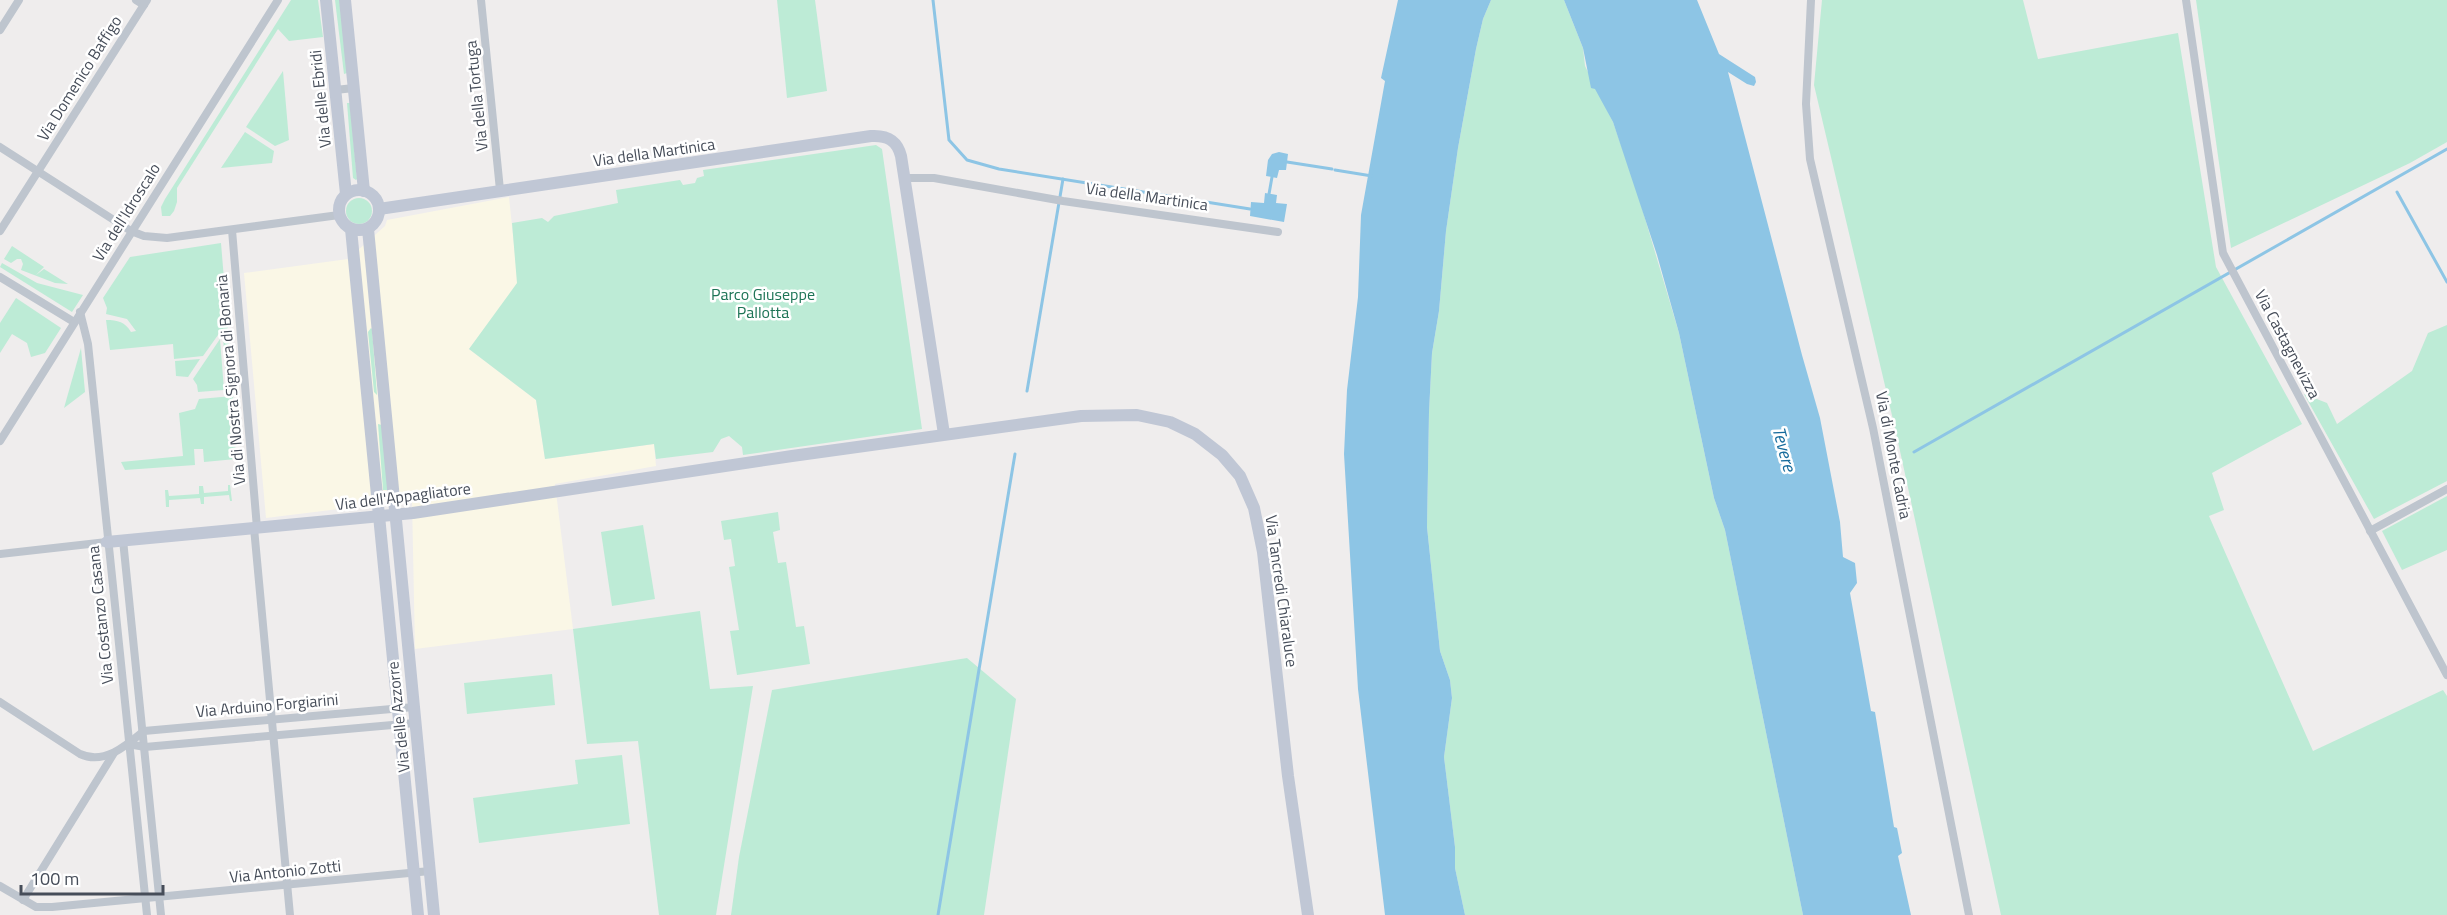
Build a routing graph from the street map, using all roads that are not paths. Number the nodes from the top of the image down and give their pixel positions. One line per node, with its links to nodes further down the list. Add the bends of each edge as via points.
1 (19, 0): 9 (street)
2 (278, 0): 24 (street, Via dell'Idroscalo)
3 (326, 0): 11 (street, Via delle Ebridi)
4 (345, 0): 10 (street, Via delle Ebridi)
5 (481, 0): 15 (street, Via della Tortuga)
6 (1811, 0): 70 (street, Via di Monte Cadria, via 1806,104 1810,159 1874,428)
7 (2186, 0): 40 (street, Via Castagnevizza, via 2223,254)
8 (142, 2): 13 (street, Via Domenico Baffigo)
9 (0, 30)
10 (354, 88): 11 (street); 16 (street, Via delle Ebridi)
11 (335, 90): 17 (street, Via delle Ebridi)
12 (0, 147): 13 (street)
13 (38, 171): 23 (street, Via Domenico Baffigo); 24 (street)
14 (904, 178): 15 (street, Via della Martinica, via 899,149 880,135); 25 (street, Via della Martinica, via 929,177); 33 (street, Via della Martinica)
15 (500, 190): 18 (street, Via della Martinica)
16 (363, 191): 17 (street); 18 (street, via 375,199)
17 (346, 194): 19 (street)
18 (379, 208): 21 (street)
19 (339, 215): 20 (street); 22 (street)
20 (351, 229): 21 (street); 29 (street)
21 (368, 229): 27 (street)
22 (232, 230): 24 (street, via 161,238); 39 (street, Via di Nostra Signora di Bonaria)
23 (0, 231)
24 (131, 231): 28 (street, Via dell'Idroscalo)
25 (1278, 232)
26 (0, 277): 30 (street)
27 (375, 311): 29 (street); 31 (street)
28 (80, 312): 30 (street, Via dell'Idroscalo); 42 (street, Via Costanzo Casana, via 88,344)
29 (358, 313): 32 (street)
30 (74, 322): 34 (street, Via dell'Idroscalo)
31 (384, 404): 32 (street); 37 (street)
32 (367, 406): 38 (street)
33 (944, 434): 35 (street, Via Tancredi Chiaraluce); 69 (street, Via Tancredi Chiaraluce, via 1081,416 1137,415 1170,422 1195,434 1232,465 1251,499 1261,536)
34 (0, 441)
35 (808, 454): 37 (street, Via dell'Appagliatore)
36 (2447, 489): 40 (street)
37 (395, 515): 38 (street, Via dell'Appagliatore); 46 (street, Via delle Azzorre)
38 (378, 517): 39 (street, Via dell'Appagliatore); 47 (street, Via delle Azzorre)
39 (256, 528): 41 (street, Via dell'Appagliatore); 48 (street, Via di Nostra Signora di Bonaria)
40 (2370, 531): 44 (street, Via Castagnevizza)
41 (123, 540): 42 (street, Via dell'Appagliatore); 51 (street, Via Costanzo Casana)
42 (107, 542): 43 (street, Via dell'Appagliatore); 53 (street, Via Costanzo Casana)
43 (0, 554)
44 (2447, 675)
45 (2, 707): 55 (street, via 83,755 95,758)
46 (414, 707): 47 (street, Via Arduino Forgiarini); 49 (street, Via delle Azzorre)
47 (397, 708): 48 (street, Via Arduino Forgiarini); 50 (street, Via delle Azzorre)
48 (271, 720): 51 (street, Via Arduino Forgiarini); 52 (street, Via di Nostra Signora di Bonaria)
49 (415, 723): 50 (street, Via Arduino Forgiarini); 56 (street, Via delle Azzorre)
50 (399, 725): 52 (street, Via Arduino Forgiarini); 57 (street, Via delle Azzorre)
51 (144, 731): 53 (street); 54 (street, Via Costanzo Casana)
52 (273, 736): 54 (street, Via Arduino Forgiarini); 59 (street, Via di Nostra Signora di Bonaria)
53 (128, 744): 54 (street, Via Arduino Forgiarini); 55 (street); 62 (street, Via Costanzo Casana)
54 (145, 747): 60 (street, Via Costanzo Casana)
55 (114, 753): 61 (street)
56 (430, 871): 57 (street, Via Antonio Zotti); 68 (street, Via delle Azzorre)
57 (413, 873): 59 (street, Via Antonio Zotti); 67 (street, Via delle Azzorre)
58 (0, 886): 61 (street)
59 (288, 886): 60 (street, Via Antonio Zotti); 66 (street, Via di Nostra Signora di Bonaria)
60 (160, 898): 62 (street, Via Antonio Zotti); 65 (street, Via Costanzo Casana)
61 (23, 900): 63 (street)
62 (145, 900): 63 (street, Via Antonio Zotti); 64 (street, Via Costanzo Casana)
63 (34, 911)
64 (147, 915)
65 (161, 915)
66 (290, 915)
67 (418, 915)
68 (434, 915)
69 (1308, 915)
70 (1969, 915)

